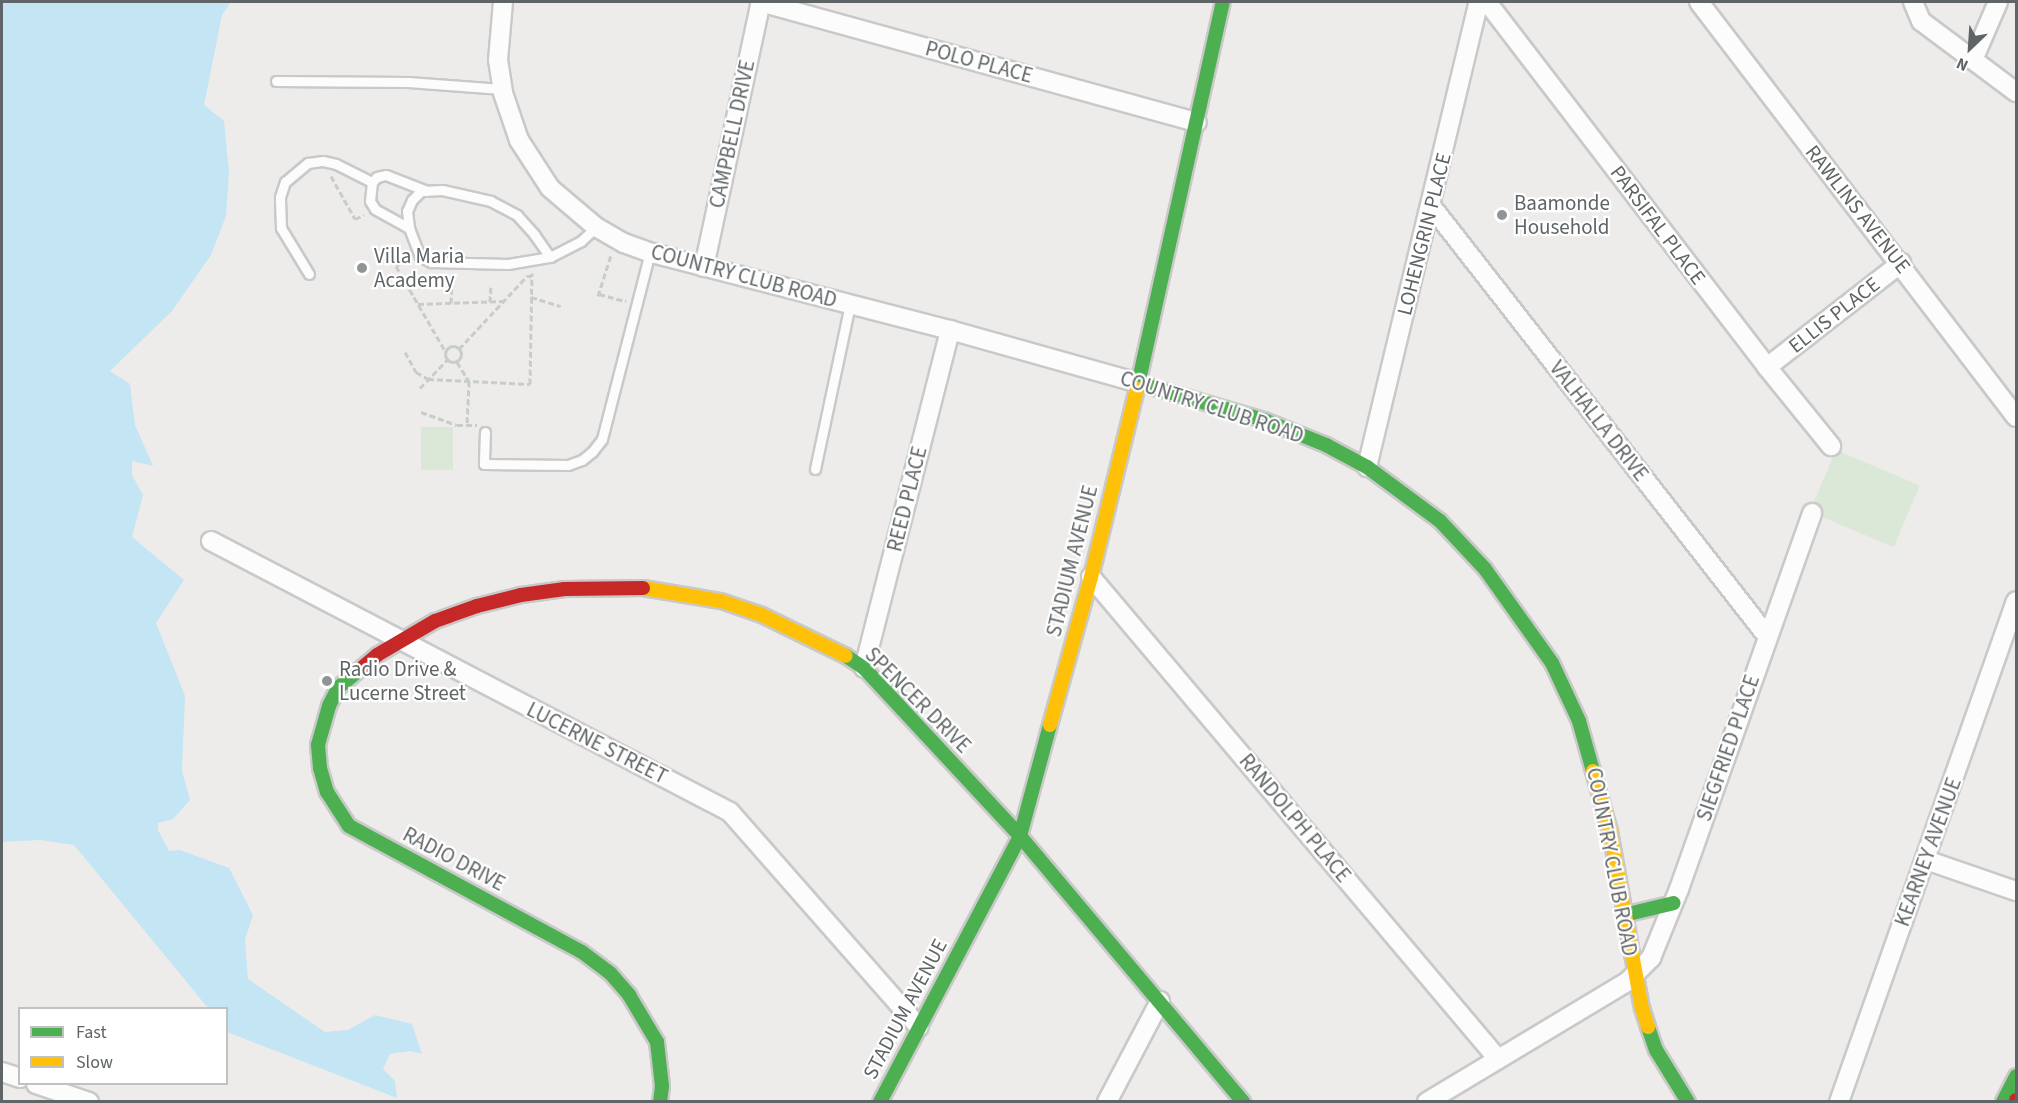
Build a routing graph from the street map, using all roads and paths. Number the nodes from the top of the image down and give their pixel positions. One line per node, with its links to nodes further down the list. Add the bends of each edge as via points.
1 (503, 2): 11 (street, COUNTRY CLUB ROAD, via 498,60)
2 (761, 2): 13 (street, POLO PLACE); 27 (street, CAMPBELL DRIVE)
3 (1223, 2): 13 (street, STADIUM AVENUE)
4 (1479, 2): 17 (street, LOHENGRIN PLACE)
5 (1487, 2): 46 (street, PARSIFAL PLACE)
6 (1699, 2): 26 (street, RAWLINS AVENUE)
7 (1913, 2): 9 (street, via 1921,21)
8 (1998, 2): 9 (street)
9 (1973, 60): 12 (street)
10 (276, 81): 11 (lane, via 408,82)
11 (502, 89): 19 (street, COUNTRY CLUB ROAD, via 519,140 532,164 550,188)
12 (2016, 92)
13 (1197, 122): 49 (street, STADIUM AVENUE)
14 (330, 163): 15 (lane); 18 (path, via 328,172 355,219); 28 (lane, via 308,164 296,170 285,182 280,196 281,228)
15 (372, 182): 16 (lane, via 386,175); 18 (lane, via 370,201)
16 (427, 191): 20 (lane, via 421,191 412,200 407,211); 24 (lane, via 442,190 502,206 528,226)
17 (1432, 207): 56 (street, LOHENGRIN PLACE); 62 (street, VALHALLA DRIVE)
18 (375, 209): 20 (lane)
19 (596, 227): 21 (street, COUNTRY CLUB ROAD); 24 (lane, via 581,242)
20 (409, 228): 22 (lane)
21 (616, 238): 23 (street, COUNTRY CLUB ROAD); 37 (path, via 598,295)
22 (418, 251): 25 (lane, via 431,262 454,264); 36 (path, via 396,266)
23 (650, 252): 27 (street, COUNTRY CLUB ROAD); 37 (lane)
24 (550, 257): 25 (lane)
25 (532, 260): 29 (path)
26 (1901, 263): 46 (street, ELLIS PLACE); 52 (street, RAWLINS AVENUE)
27 (704, 267): 38 (street, COUNTRY CLUB ROAD)
28 (309, 274)
29 (531, 276): 32 (path); 33 (path)
30 (452, 284): 35 (path)
31 (490, 285): 34 (path)
32 (531, 297): 39 (path); 48 (path, via 530,384)
33 (503, 301): 34 (path); 41 (path)
34 (490, 302): 35 (path)
35 (451, 303): 36 (path)
36 (418, 304): 42 (path)
37 (637, 304): 54 (lane, via 602,439 592,452 568,465 484,464)
38 (850, 304): 40 (street, COUNTRY CLUB ROAD); 57 (lane)
39 (561, 306)
40 (950, 330): 49 (street, COUNTRY CLUB ROAD); 64 (street, REED PLACE)
41 (459, 349): 42 (path, via 451,346); 45 (path, via 461,357)
42 (445, 351): 44 (path)
43 (405, 352): 47 (path, via 416,372)
44 (447, 360): 45 (path); 47 (path)
45 (457, 362): 48 (path)
46 (1767, 367): 55 (street, PARSIFAL PLACE)
47 (429, 379): 48 (path); 50 (path)
48 (469, 381): 53 (path)
49 (1138, 383): 56 (street, COUNTRY CLUB ROAD, via 1264,420); 60 (street, STADIUM AVENUE)
50 (420, 388)
51 (421, 412): 53 (path)
52 (2016, 417)
53 (467, 425): 54 (path, via 483,425)
54 (485, 432)
55 (1831, 446)
56 (1367, 467): 69 (street, COUNTRY CLUB ROAD, via 1423,507 1468,550 1522,617 1552,663 1579,721 1600,789)
57 (815, 469)
58 (1812, 513): 62 (street, SIEGFRIED PLACE)
59 (211, 541): 63 (street, LUCERNE STREET)
60 (1091, 577): 65 (street, STADIUM AVENUE); 73 (street, RANDOLPH PLACE)
61 (2016, 602): 66 (street, KEARNEY AVENUE)
62 (1767, 636): 68 (street, SIEGFRIED PLACE)
63 (399, 641): 64 (street, SPENCER DRIVE, via 435,621 521,595 565,589 643,588 721,601 762,615 808,635); 72 (street, LUCERNE STREET, via 730,812); 78 (street, RADIO DRIVE, via 353,674 338,688 329,706 318,744 320,768 336,809 349,826 582,952 611,974 629,994 657,1042)
64 (864, 668): 65 (street, SPENCER DRIVE)
65 (1020, 836): 71 (street, SPENCER DRIVE); 72 (street, STADIUM AVENUE)
66 (1926, 860): 67 (street); 85 (street, KEARNEY AVENUE)
67 (2016, 891)
68 (1674, 903): 69 (street); 70 (street, SIEGFRIED PLACE, via 1651,958)
69 (1624, 915): 70 (street, COUNTRY CLUB ROAD)
70 (1635, 976): 73 (street); 84 (street, COUNTRY CLUB ROAD, via 1656,1050)
71 (1160, 1001): 81 (street); 82 (street, SPENCER DRIVE)
72 (919, 1027): 80 (street, STADIUM AVENUE)
73 (1498, 1059): 83 (street)
74 (2, 1072): 76 (street)
75 (2016, 1076): 86 (street)
76 (18, 1077)
77 (42, 1085): 79 (street)
78 (664, 1096)
79 (88, 1101)
80 (880, 1101)
81 (1107, 1101)
82 (1243, 1101)
83 (1427, 1101)
84 (1688, 1101)
85 (1839, 1101)
86 (2003, 1101)

